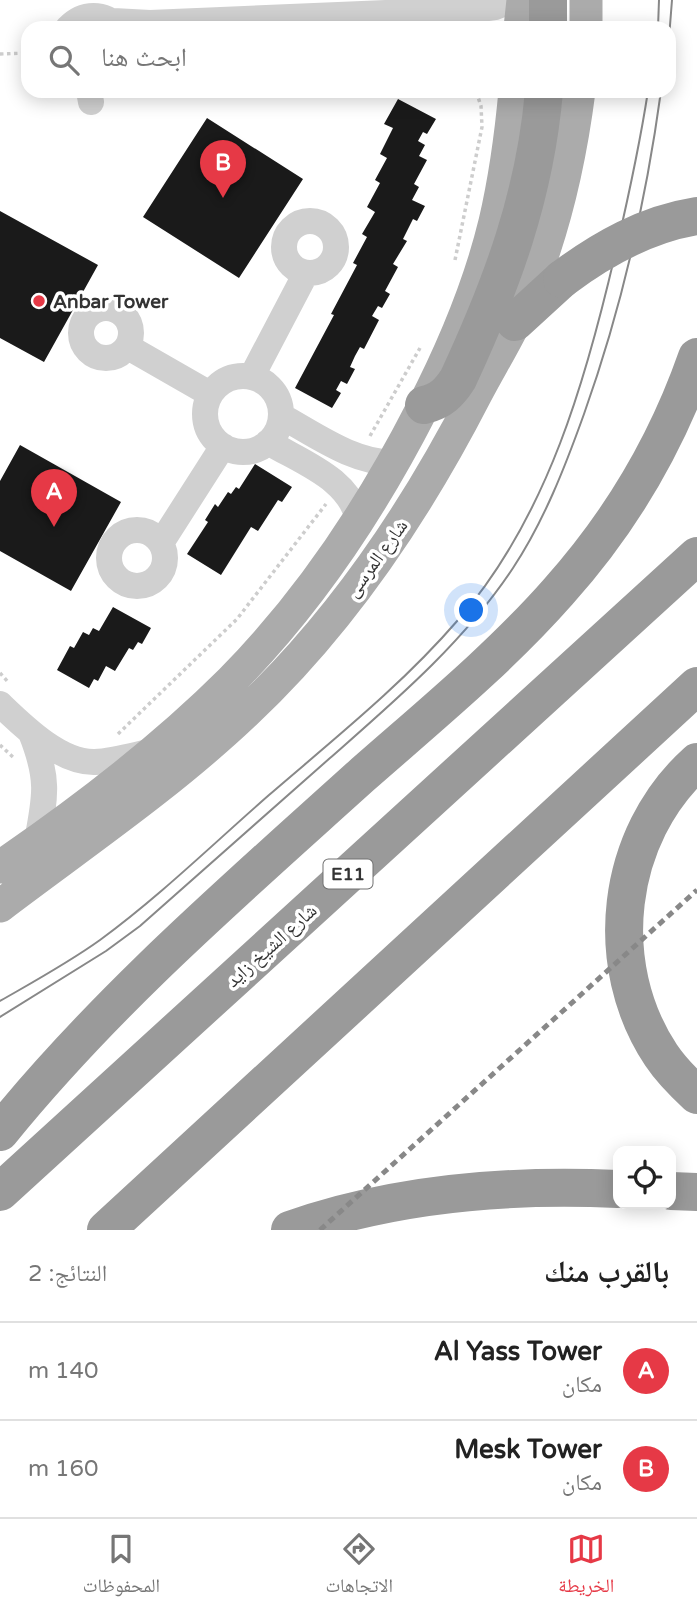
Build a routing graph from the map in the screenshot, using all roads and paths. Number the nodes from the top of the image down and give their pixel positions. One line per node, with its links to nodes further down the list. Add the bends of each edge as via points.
1 (514, 0): 8 (street, via 480,9)
2 (523, 0): 9 (main road)
3 (548, 0): 10 (highway)
4 (586, 0): 11 (main road)
5 (106, 16): 6 (street, via 84,16); 7 (street)
6 (76, 21)
7 (137, 21)
8 (197, 21)
9 (521, 21)
10 (548, 21)
11 (586, 21)
12 (21, 53): 13 (path)
13 (0, 54)
14 (514, 98): 24 (main road, شارع المرسى, via 503,182 481,271 462,326)
15 (543, 98): 24 (highway, via 531,181 511,254 458,379 445,396)
16 (578, 98): 19 (main road, شارع المرسى, via 553,218)
17 (697, 216): 19 (highway, bridge, via 633,235 584,262)
18 (306, 273): 22 (street)
19 (514, 322): 39 (main road, شارع المرسى, via 404,521 314,639 209,746 112,825)
20 (128, 347): 23 (street)
21 (697, 357): 41 (highway, via 674,414 634,489 558,593 182,939 94,1027)
22 (252, 376): 23 (street, via 228,378); 25 (street, via 272,389)
23 (210, 394): 27 (street, via 205,417 214,439)
24 (424, 405): 28 (main road, شارع المرسى)
25 (281, 416): 26 (street); 28 (street, via 358,457)
26 (268, 442): 27 (street, via 247,452); 29 (street, via 339,485 353,501)
27 (223, 446): 30 (street)
28 (395, 463): 29 (main road, شارع المرسى)
29 (359, 522): 35 (main road, شارع المرسى, via 266,645)
30 (161, 543)
31 (697, 556): 44 (highway, شارع الشيخ زايد / E11)
32 (697, 686): 46 (highway)
33 (0, 704): 34 (street)
34 (31, 733): 35 (street, via 82,761); 37 (street, via 46,789)
35 (153, 751): 37 (main road, شارع المرسى)
36 (697, 762): 40 (highway, via 669,793 641,842 626,897 624,926 630,982 649,1034 662,1057)
37 (37, 841): 38 (main road, شارع المرسى)
38 (0, 867)
39 (0, 906)
40 (697, 1095)
41 (0, 1132)
42 (613, 1189): 47 (highway, via 450,1194 372,1207)
43 (676, 1191): 45 (highway)
44 (0, 1192)
45 (697, 1192)
46 (106, 1230)
47 (290, 1230)

